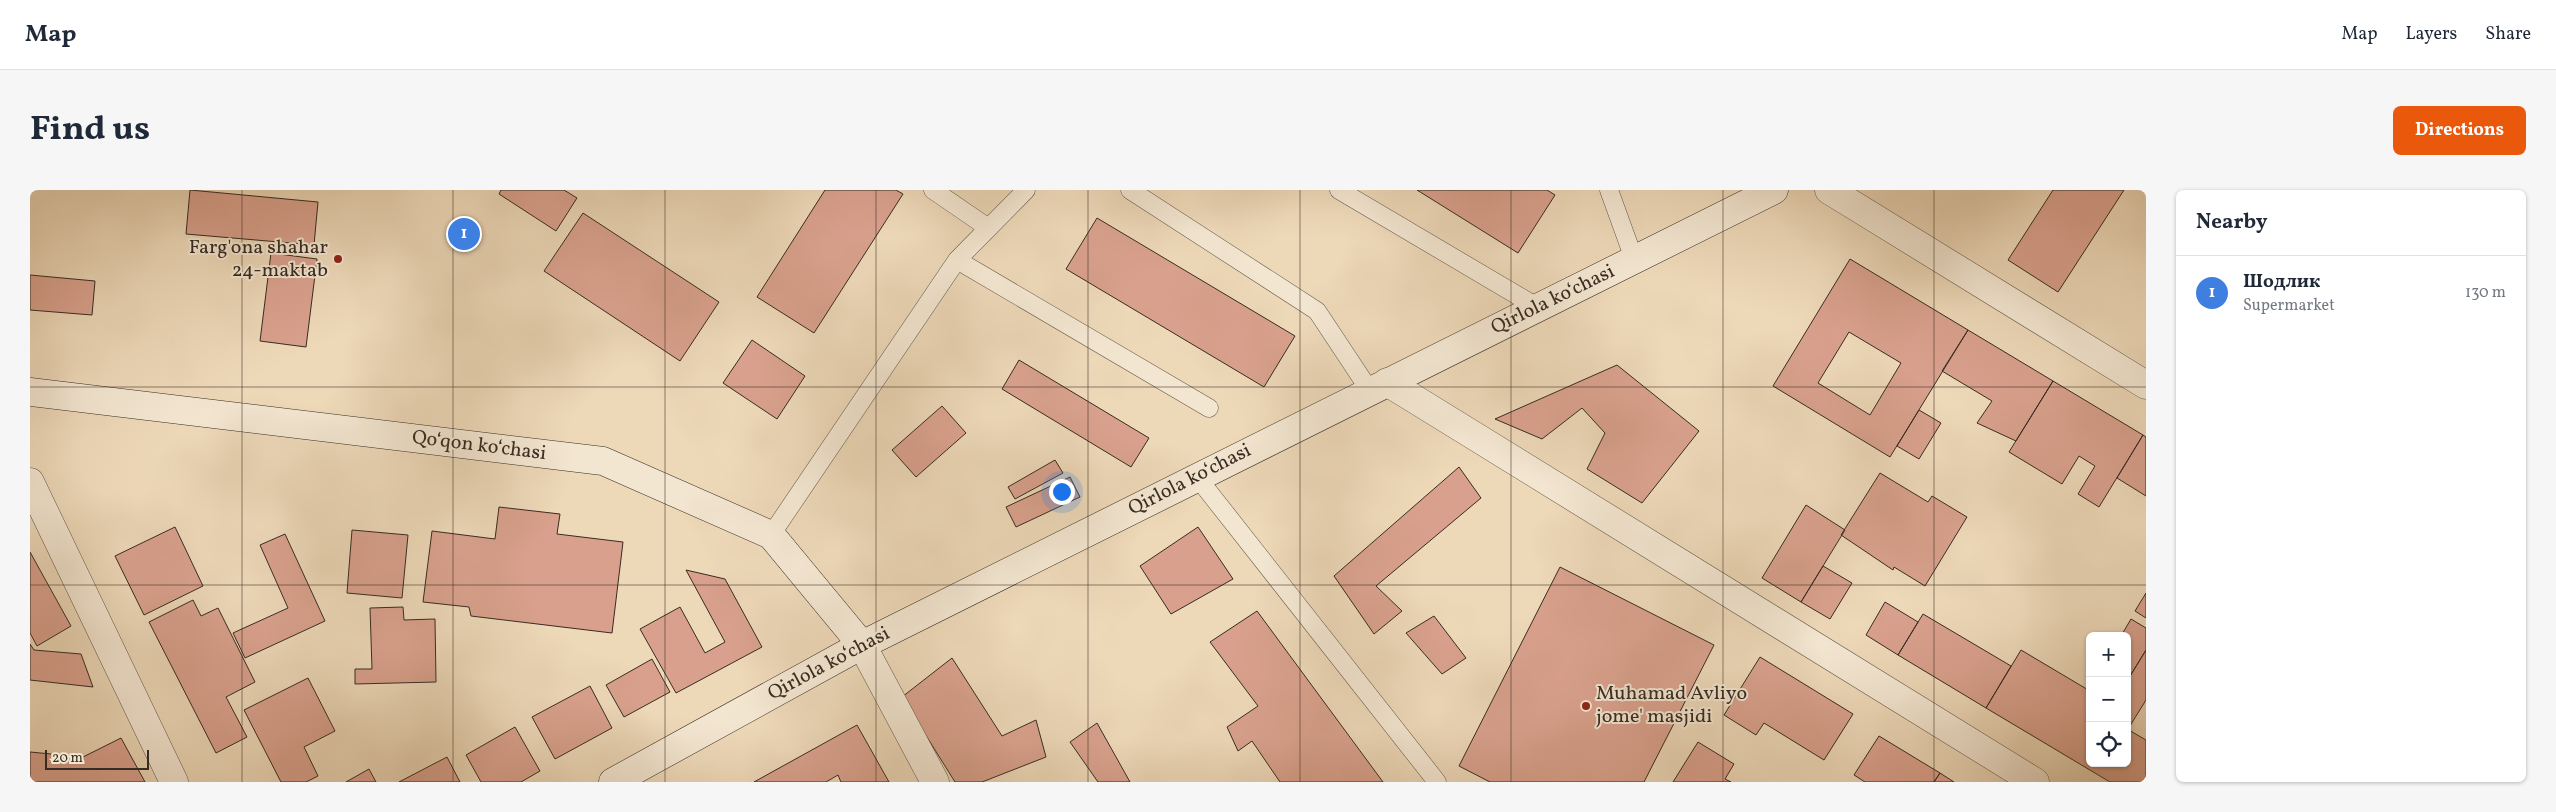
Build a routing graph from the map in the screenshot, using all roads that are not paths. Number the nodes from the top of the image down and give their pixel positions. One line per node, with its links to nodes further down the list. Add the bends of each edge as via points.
1 (933, 190): 8 (lane)
2 (1026, 190): 8 (lane)
3 (1130, 190): 13 (lane, via 1317,312)
4 (1339, 190): 11 (lane)
5 (1610, 190): 10 (lane)
6 (1774, 190): 10 (street, Qirlola koʻchasi)
7 (1829, 190): 12 (street)
8 (987, 227): 9 (lane)
9 (957, 260): 15 (lane); 18 (lane)
10 (1634, 260): 11 (street, Qirlola koʻchasi)
11 (1537, 307): 13 (street, Qirlola koʻchasi)
12 (2146, 385)
13 (1379, 386): 16 (street, Qirlola koʻchasi); 24 (street)
14 (30, 392): 18 (street, Qoʻqon koʻchasi, via 603,461)
15 (1209, 408)
16 (1197, 477): 19 (street, Qirlola koʻchasi); 23 (lane)
17 (30, 482): 20 (street)
18 (772, 535): 19 (street, Qoʻqon koʻchasi)
19 (862, 645): 21 (street, Qirlola koʻchasi); 22 (street, Qoʻqon koʻchasi)
20 (174, 782)
21 (613, 782)
22 (935, 782)
23 (1437, 782)
24 (2035, 782)

